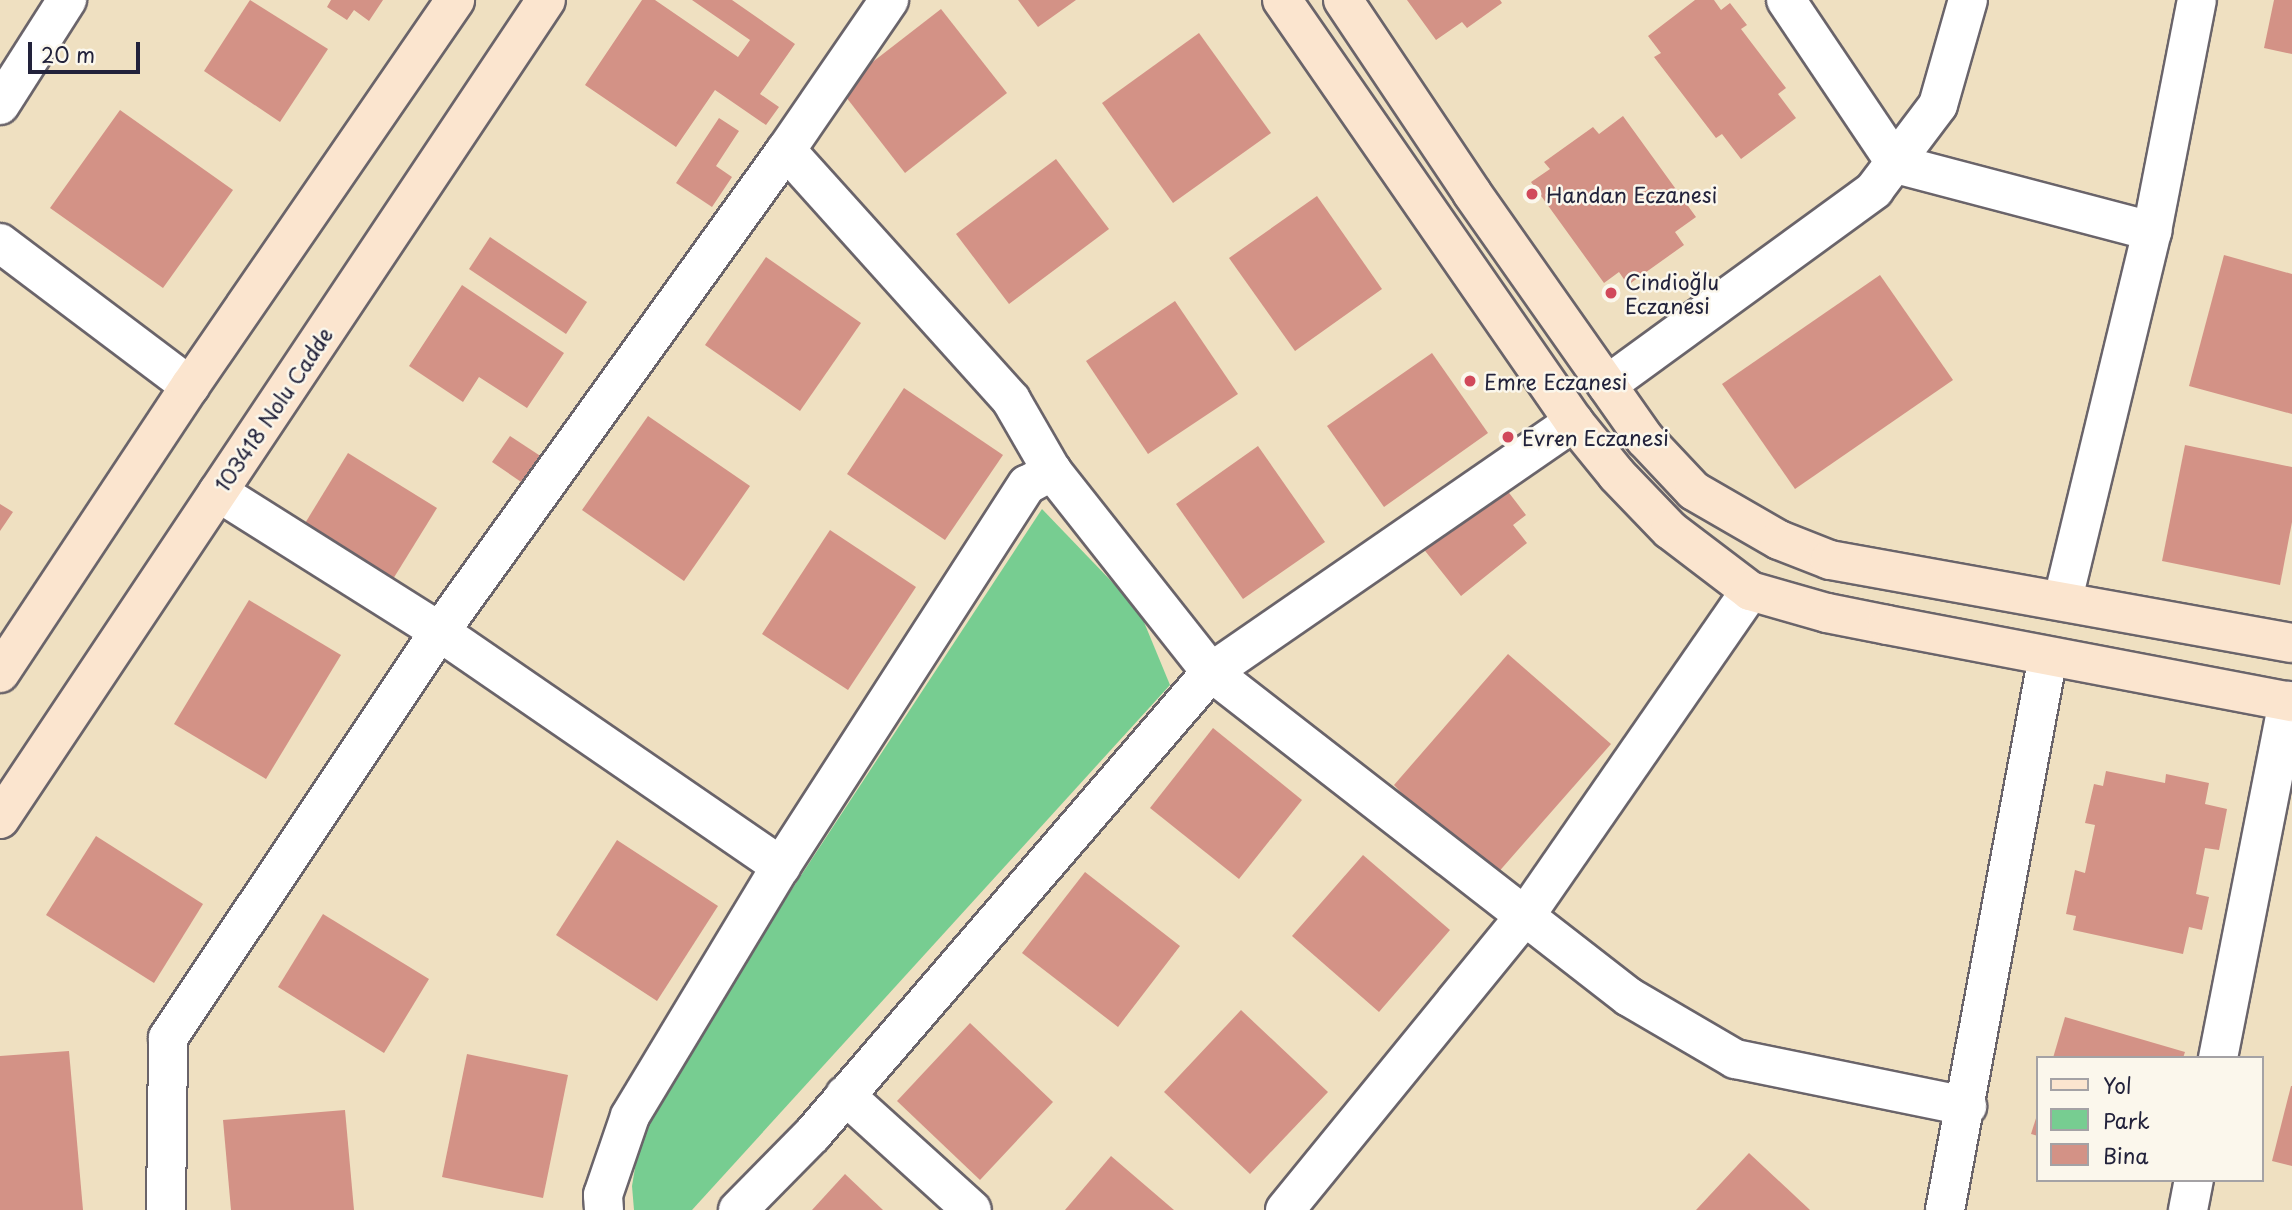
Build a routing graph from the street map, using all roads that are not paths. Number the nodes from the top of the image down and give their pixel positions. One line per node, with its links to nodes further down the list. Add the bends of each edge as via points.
1 (67, 0): 10 (street)
2 (455, 0): 16 (street)
3 (546, 0): 19 (street, 103418 Nolu Cadde)
4 (889, 0): 11 (street)
5 (1282, 0): 17 (street)
6 (1343, 0): 15 (street)
7 (1786, 0): 12 (street)
8 (1968, 0): 12 (street, via 1938,105)
9 (2197, 0): 13 (street)
10 (0, 105)
11 (786, 150): 18 (street, via 1011,400); 22 (street)
12 (1896, 164): 13 (street); 15 (street, via 1874,190)
13 (2152, 231): 21 (street)
14 (0, 243): 16 (street)
15 (1606, 385): 21 (street, via 1645,439 1694,491 1779,540 1830,560)
16 (190, 386): 26 (street)
17 (1574, 422): 20 (street, via 1670,530); 25 (street)
18 (1052, 471): 25 (street); 29 (street, via 1027,485)
19 (218, 492): 22 (street); 28 (street, 103418 Nolu Cadde)
20 (1751, 591): 24 (street, via 1827,613); 30 (street)
21 (2063, 599): 23 (street)
22 (440, 632): 29 (street); 35 (street, via 168,1038)
23 (2292, 643)
24 (2048, 656): 27 (street); 33 (street)
25 (1211, 672): 30 (street); 32 (street)
26 (0, 673)
27 (2290, 702): 31 (street)
28 (0, 819)
29 (782, 866): 36 (street, via 630,1116 604,1195)
30 (1525, 916): 33 (street, via 1629,997 1735,1059); 39 (street)
31 (2218, 1056)
32 (845, 1095): 37 (street); 38 (street)
33 (1966, 1106): 40 (street)
34 (2194, 1182): 41 (street)
35 (166, 1210)
36 (604, 1210)
37 (738, 1210)
38 (972, 1210)
39 (1285, 1210)
40 (1945, 1210)
41 (2188, 1210)

